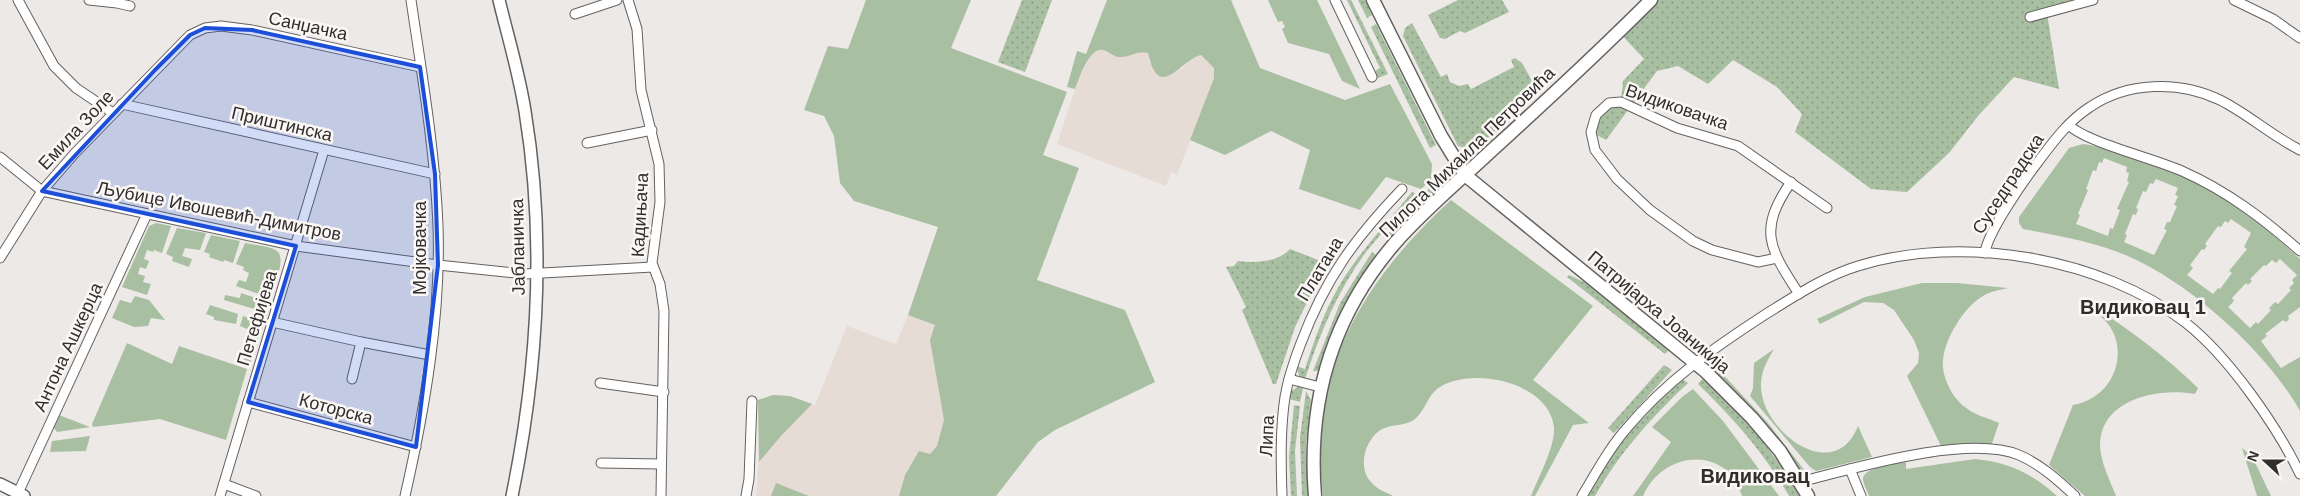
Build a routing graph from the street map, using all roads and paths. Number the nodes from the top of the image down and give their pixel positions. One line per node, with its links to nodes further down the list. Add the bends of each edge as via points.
1 (18, 0): 20 (street, via 54,66 76,88)
2 (88, 0): 12 (street)
3 (411, 0): 17 (street, Мојковачка)
4 (499, 0): 41 (street, Јабланичка, via 528,131)
5 (617, 0): 13 (street)
6 (628, 0): 22 (street, Кадињача, via 638,37 641,90)
7 (1335, 0): 18 (street)
8 (1373, 0): 28 (main road, Патријарха Јоаникија, via 1441,136)
9 (1651, 0): 28 (main road, Пилота Михаила Петровића)
10 (2093, 0): 14 (street)
11 (2234, 0): 16 (street)
12 (130, 6)
13 (574, 14)
14 (2030, 17)
15 (190, 35): 17 (street, Санџачка, via 205,28 221,26 252,30); 19 (street, Емила Золе)
16 (2300, 38)
17 (420, 67): 27 (street, Мојковачка)
18 (1372, 77)
19 (122, 104): 20 (street, Емила Золе); 24 (street, Приштинска)
20 (113, 113): 31 (street, Емила Золе)
21 (2069, 124): 25 (street, Суседградска, via 2090,107 2123,92 2162,86 2184,88 2221,100); 35 (street, via 2081,133 2164,163 2216,189 2257,214); 36 (street, Суседградска, via 2022,184 1988,240)
22 (652, 130): 23 (street); 40 (street, Кадињача, via 661,183)
23 (587, 143)
24 (324, 150): 27 (street, Приштинска); 34 (street, Петефијева)
25 (2300, 150)
26 (0, 157): 31 (street, Љубице Ивошевић-Димитров)
27 (435, 174): 39 (street, Мојковачка)
28 (1465, 175): 46 (main road, Патријарха Јоаникија); 50 (main road, Пилота Михаила Петровића, via 1401,237 1362,287 1338,334)
29 (1791, 182): 32 (street, Видиковачка); 38 (street, via 1772,216 1771,242); 38 (street, Видиковачка, via 1738,146 1677,128 1621,102 1604,106 1592,122 1595,150 1605,164 1627,190 1667,223 1698,244 1727,255 1758,262)
30 (1402, 189): 47 (street, Платана, via 1358,238 1330,278 1311,315)
31 (42, 191): 33 (street, Љубице Ивошевић-Димитров); 37 (street, Емила Золе)
32 (1827, 208)
33 (147, 214): 34 (street, Љубице Ивошевић-Димитров); 62 (street, Антона Ашкерца)
34 (296, 246): 39 (street, Љубице Ивошевић-Димитров); 43 (street, Петефијева)
35 (2300, 251)
36 (1985, 253): 42 (street, via 1930,253 1887,258 1849,269); 58 (street, via 2080,269 2138,293 2179,318 2206,342 2248,393 2275,430)
37 (0, 258)
38 (1777, 258): 42 (street)
39 (438, 265): 41 (street, Љубице Ивошевић-Димитров); 45 (street, Мојковачка)
40 (653, 267): 41 (street, Љубице Ивошевић-Димитров); 51 (street, Кадињача, via 660,284 664,311)
41 (538, 274): 66 (street, Јабланичка, via 527,413)
42 (1799, 294): 46 (street)
43 (272, 322): 44 (street); 53 (street, Петефијева)
44 (361, 342): 45 (street); 48 (street)
45 (430, 355): 54 (street, Мојковачка)
46 (1695, 362): 59 (main road, Патријарха Јоаникија, via 1752,418 1780,451); 71 (street, via 1626,428)
47 (1289, 379): 50 (street); 69 (street, Липа, via 1282,445)
48 (352, 380)
49 (600, 382): 51 (street)
50 (1320, 387): 70 (main road, Пилота Михаила Петровића, via 1314,431)
51 (664, 392): 56 (street, Кадињача)
52 (752, 401): 68 (street)
53 (248, 402): 54 (street, Которска); 61 (street, Петефијева)
54 (416, 447): 65 (street, Мојковачка)
55 (601, 463): 56 (street)
56 (661, 464): 67 (street, Кадињача)
57 (1850, 469): 59 (street); 73 (street); 74 (street, via 1977,447 2020,456 2048,473)
58 (2300, 474)
59 (1800, 482): 72 (main road, Патријарха Јоаникија)
60 (0, 484): 62 (street)
61 (224, 484): 63 (street, Петефијева); 64 (street)
62 (21, 495)
63 (220, 496)
64 (256, 496)
65 (405, 496)
66 (512, 496)
67 (661, 496)
68 (746, 496)
69 (1282, 496)
70 (1315, 496)
71 (1582, 496)
72 (1808, 496)
73 (1861, 496)
74 (2075, 496)

